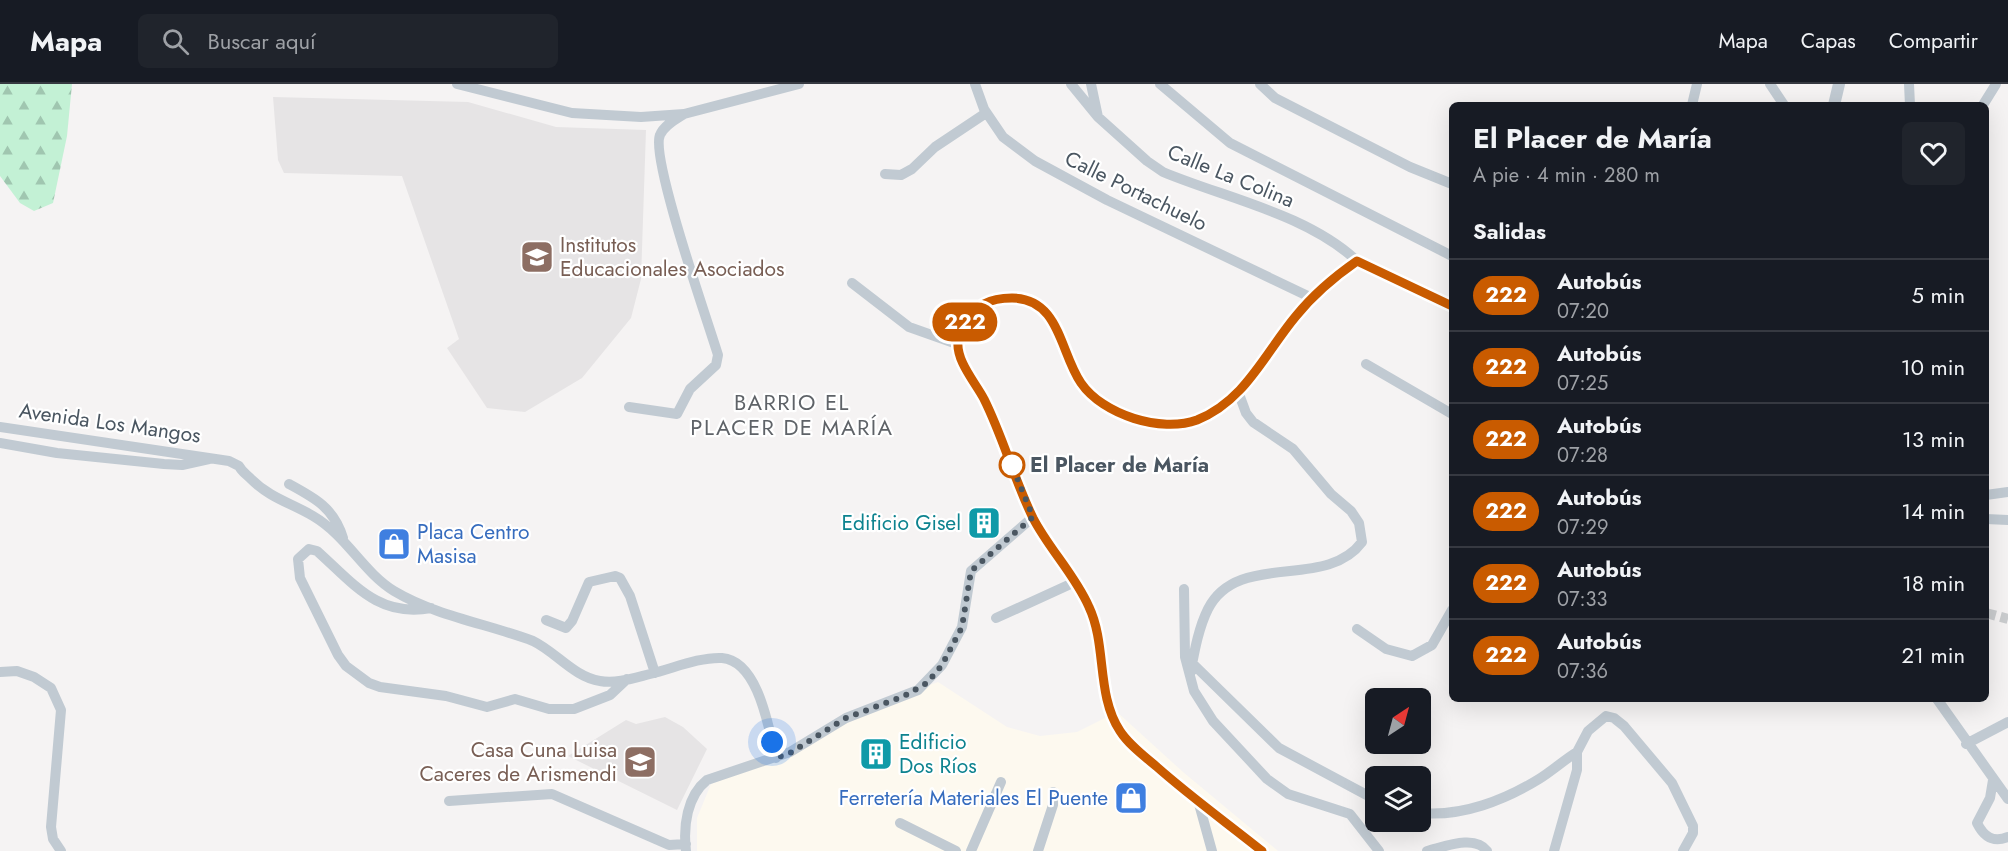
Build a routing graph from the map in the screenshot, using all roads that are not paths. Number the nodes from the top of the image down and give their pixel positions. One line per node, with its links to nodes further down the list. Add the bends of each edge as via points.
1 (457, 84): 19 (street, via 572,113 640,117)
2 (799, 84): 19 (street)
3 (975, 84): 18 (street, Calle Portachuelo)
4 (1071, 84): 20 (street, Calle La Colina)
5 (1091, 84): 20 (street)
6 (1160, 84): 23 (street, via 1230,142)
7 (1260, 84): 22 (street, via 1286,103)
8 (1697, 84): 13 (street)
9 (1770, 84): 14 (street)
10 (1839, 84): 15 (street)
11 (1909, 84): 16 (street)
12 (1996, 84): 17 (street)
13 (1693, 102)
14 (1782, 102)
15 (1835, 102)
16 (1910, 102)
17 (1985, 102)
18 (986, 113): 21 (street, via 935,147 912,169 901,175); 26 (street, Calle Portachuelo, via 1003,137 1058,174)
19 (684, 114): 31 (street, via 664,128 658,144 679,237 718,355 716,365 690,389 677,414)
20 (1098, 117): 24 (street, Calle La Colina, via 1163,172 1292,221 1345,250)
21 (885, 174)
22 (1449, 183)
23 (1449, 254)
24 (1357, 261): 26 (street); 27 (street)
25 (852, 283): 28 (street, via 909,327)
26 (1312, 298): 30 (street)
27 (1449, 305)
28 (957, 344): 30 (street, via 960,331 980,308 994,300 1017,298 1047,312 1081,383 1134,419 1182,424 1215,411); 39 (street)
29 (1366, 364): 32 (street)
30 (1239, 394): 50 (street, via 1245,413 1253,422 1293,449 1351,511 1359,523 1362,542 1348,554 1322,566 1261,575 1233,584 1208,608)
31 (629, 407)
32 (1449, 412)
33 (0, 427): 35 (street, Avenida Los Mangos)
34 (0, 443): 35 (street, Avenida Los Mangos, via 164,464 182,465)
35 (216, 457): 42 (street, Avenida Los Mangos, via 239,466 264,492 315,517)
36 (289, 484): 42 (street, via 327,507)
37 (2008, 492): 38 (street)
38 (1989, 495)
39 (1033, 517): 43 (street); 59 (street, via 971,571 962,627 942,665 927,683 846,718)
40 (1989, 519): 41 (street)
41 (2008, 519)
42 (343, 538): 45 (street, Avenida Los Mangos, via 383,583)
43 (1075, 582): 47 (street); 66 (street, via 1090,608 1114,722 1129,742)
44 (1184, 589): 53 (street, via 1185,657)
45 (431, 608): 54 (street, Avenida Los Mangos, via 533,641 584,676 599,681); 54 (street, via 386,606 369,598 317,551 309,549 298,559 300,578 338,655 369,683 487,707 514,699 560,710 586,706 610,695)
46 (1449, 615): 49 (street, via 1432,645 1413,656 1386,649)
47 (996, 618)
48 (546, 620): 52 (street, via 566,628 589,582 620,578)
49 (1357, 629)
50 (1192, 663): 53 (street); 63 (street, via 1279,748)
51 (0, 672): 71 (street, via 17,671 34,677 51,688 61,710 51,827)
52 (656, 673): 54 (street, Avenida Los Mangos); 59 (street, Avenida Los Mangos, via 712,659 730,660 738,665 753,680)
53 (1190, 675): 77 (street, via 1194,691 1213,721 1267,779 1288,794 1350,814)
54 (627, 679)
55 (1939, 702): 57 (street)
56 (2008, 722): 57 (street)
57 (1966, 744): 60 (street)
58 (1577, 752): 67 (street, via 1520,790 1459,812); 80 (street, via 1577,770); 81 (street, via 1598,720 1606,716 1624,726 1672,783 1691,817 1693,833)
59 (776, 758): 70 (street, via 717,776 700,786 689,807)
60 (1993, 780): 64 (street); 69 (street, via 1990,798 1977,823 1992,839)
61 (1001, 782): 73 (street)
62 (1053, 792): 74 (street, via 1053,805)
63 (1365, 794)
64 (2008, 799)
65 (449, 801): 70 (street, via 552,794 669,845)
66 (1199, 804): 75 (street); 76 (street)
67 (1431, 813)
68 (900, 823): 72 (street)
69 (2008, 837)
70 (686, 848)
71 (61, 851)
72 (956, 851)
73 (971, 851)
74 (1038, 851)
75 (1212, 851)
76 (1262, 851)
77 (1379, 851)
78 (1427, 851): 79 (street, via 1469,842 1478,843)
79 (1487, 851)
80 (1554, 851)
81 (1683, 851)

